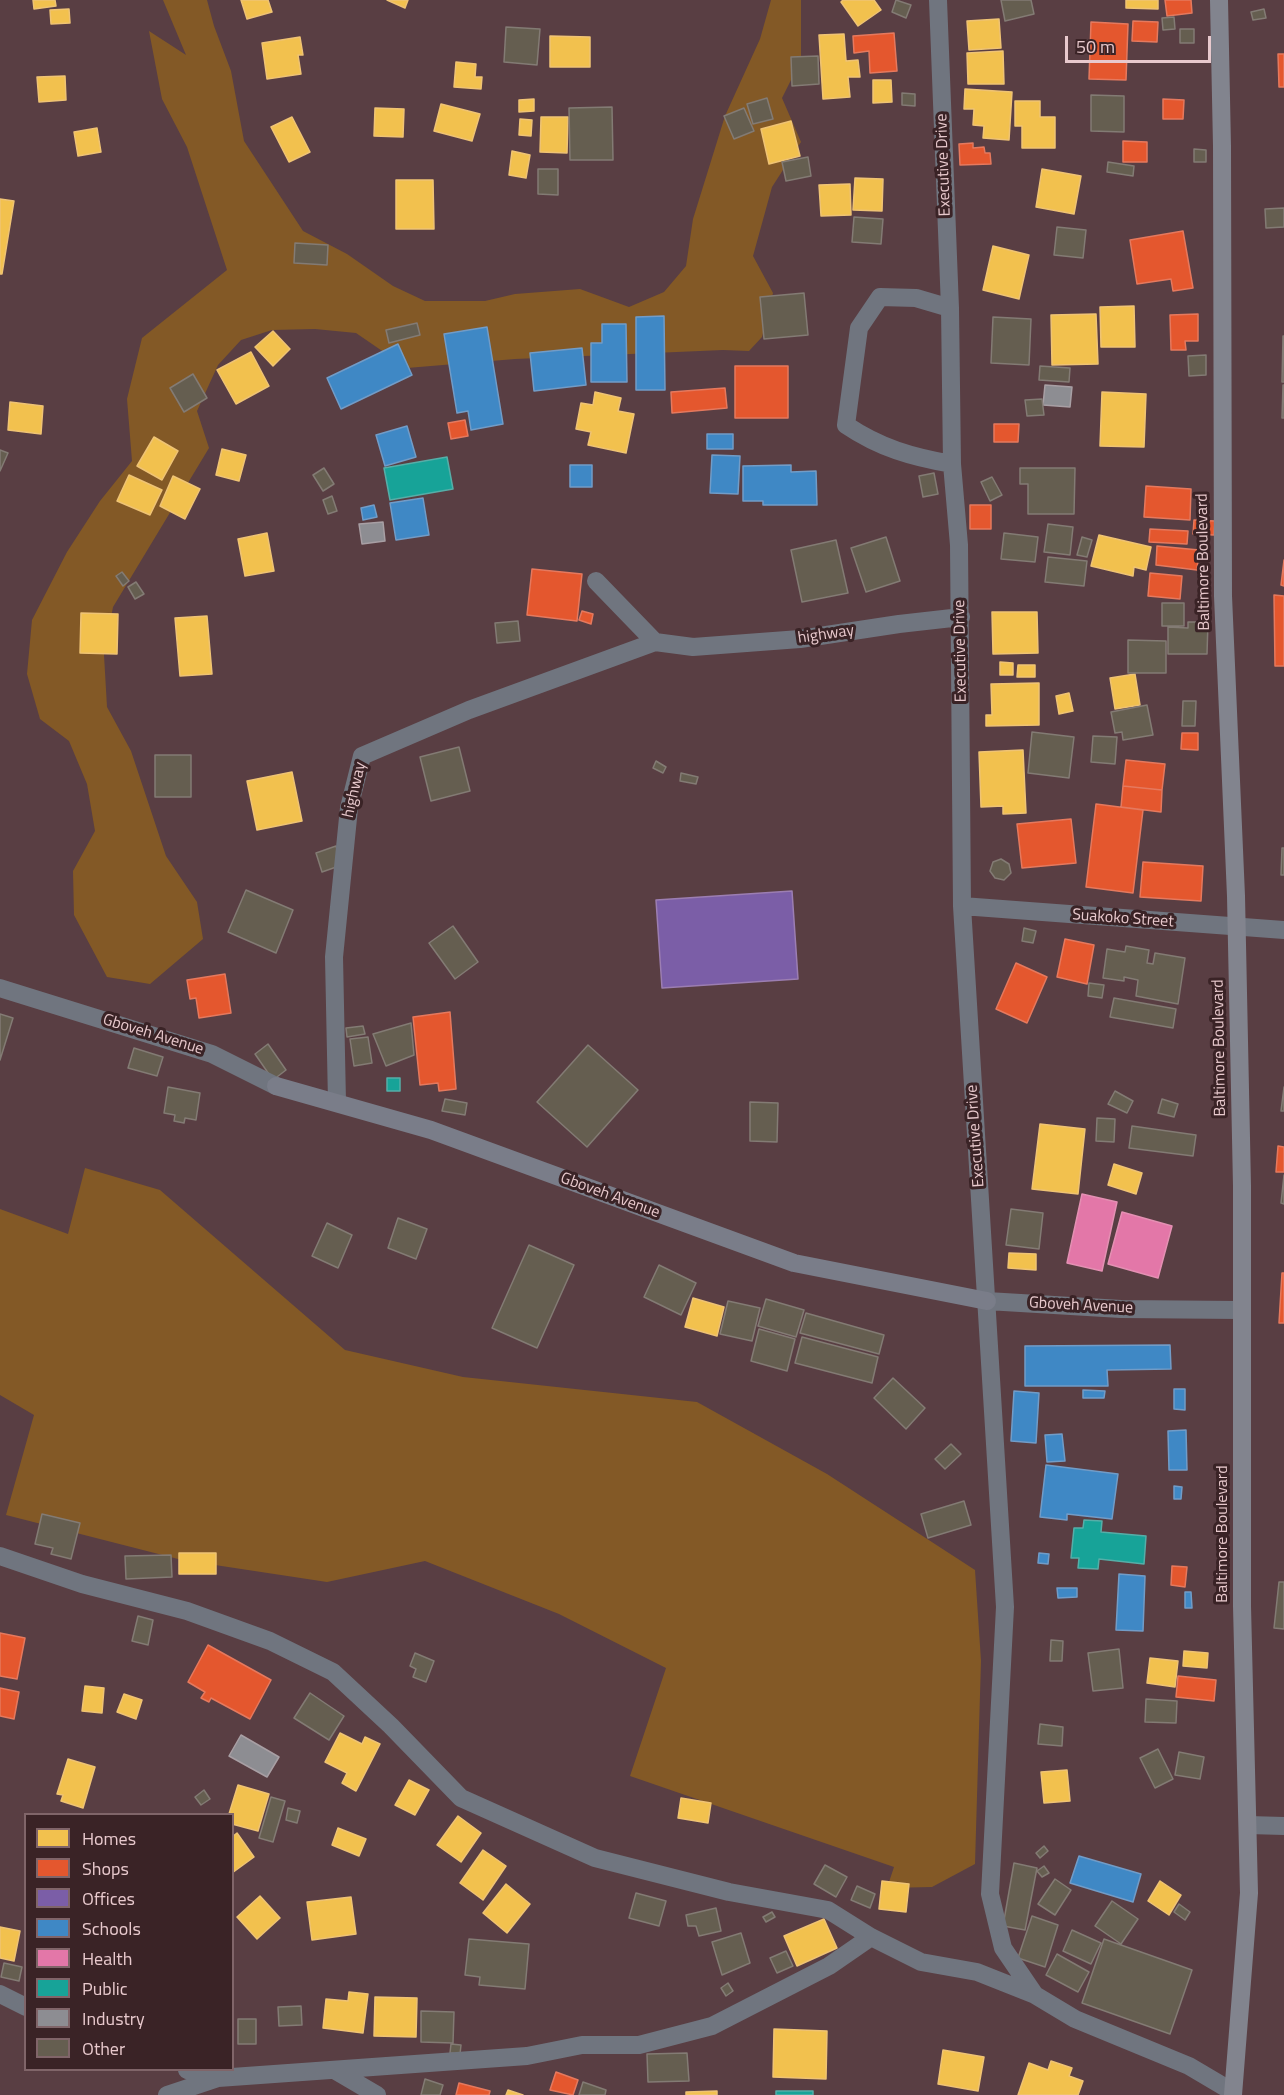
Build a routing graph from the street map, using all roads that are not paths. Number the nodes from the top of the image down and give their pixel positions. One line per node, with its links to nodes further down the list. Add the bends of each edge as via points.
1 (938, 0): 3 (street, Executive Drive)
2 (1219, 0): 9 (highway, Baltimore Boulevard, via 1222,596)
3 (950, 308): 4 (street, Executive Drive); 4 (street, via 916,298 880,297 859,328 846,424 867,439 903,455)
4 (952, 464): 6 (street, Executive Drive)
5 (596, 581): 7 (street)
6 (961, 617): 7 (street, highway, via 800,639 693,647); 8 (street, Executive Drive)
7 (656, 642): 13 (street, highway, via 469,710 362,756 349,808 334,957)
8 (962, 906): 9 (street, Suakoko Street); 14 (street, Executive Drive)
9 (1236, 928): 10 (street, Suakoko Street); 15 (highway, Baltimore Boulevard, via 1242,1186)
10 (1284, 930)
11 (0, 988): 12 (street, Gboveh Avenue, via 212,1054)
12 (276, 1086): 13 (main road, Gboveh Avenue)
13 (338, 1102): 14 (main road, Gboveh Avenue, via 431,1130 795,1263)
14 (987, 1301): 15 (street, Gboveh Avenue, via 1121,1309); 21 (street, Executive Drive, via 1005,1607 990,1894 1003,1948)
15 (1240, 1310): 17 (highway, Baltimore Boulevard)
16 (0, 1556): 19 (street, via 82,1584 187,1611 270,1641 333,1672 392,1726 460,1798 595,1858 729,1892 828,1910)
17 (1248, 1825): 18 (street); 27 (highway, Baltimore Boulevard, via 1249,1893)
18 (1284, 1826)
19 (871, 1937): 21 (street, via 921,1962 977,1972); 24 (street, via 829,1966 712,2025 639,2044 582,2045 527,2056)
20 (0, 1994): 22 (street)
21 (1035, 1995): 26 (street, via 1075,2019 1189,2066)
22 (24, 2006)
23 (191, 2071): 25 (street)
24 (336, 2071): 25 (street); 29 (street)
25 (218, 2078): 28 (street)
26 (1211, 2087): 27 (street)
27 (1233, 2093)
28 (167, 2095)
29 (377, 2095)

